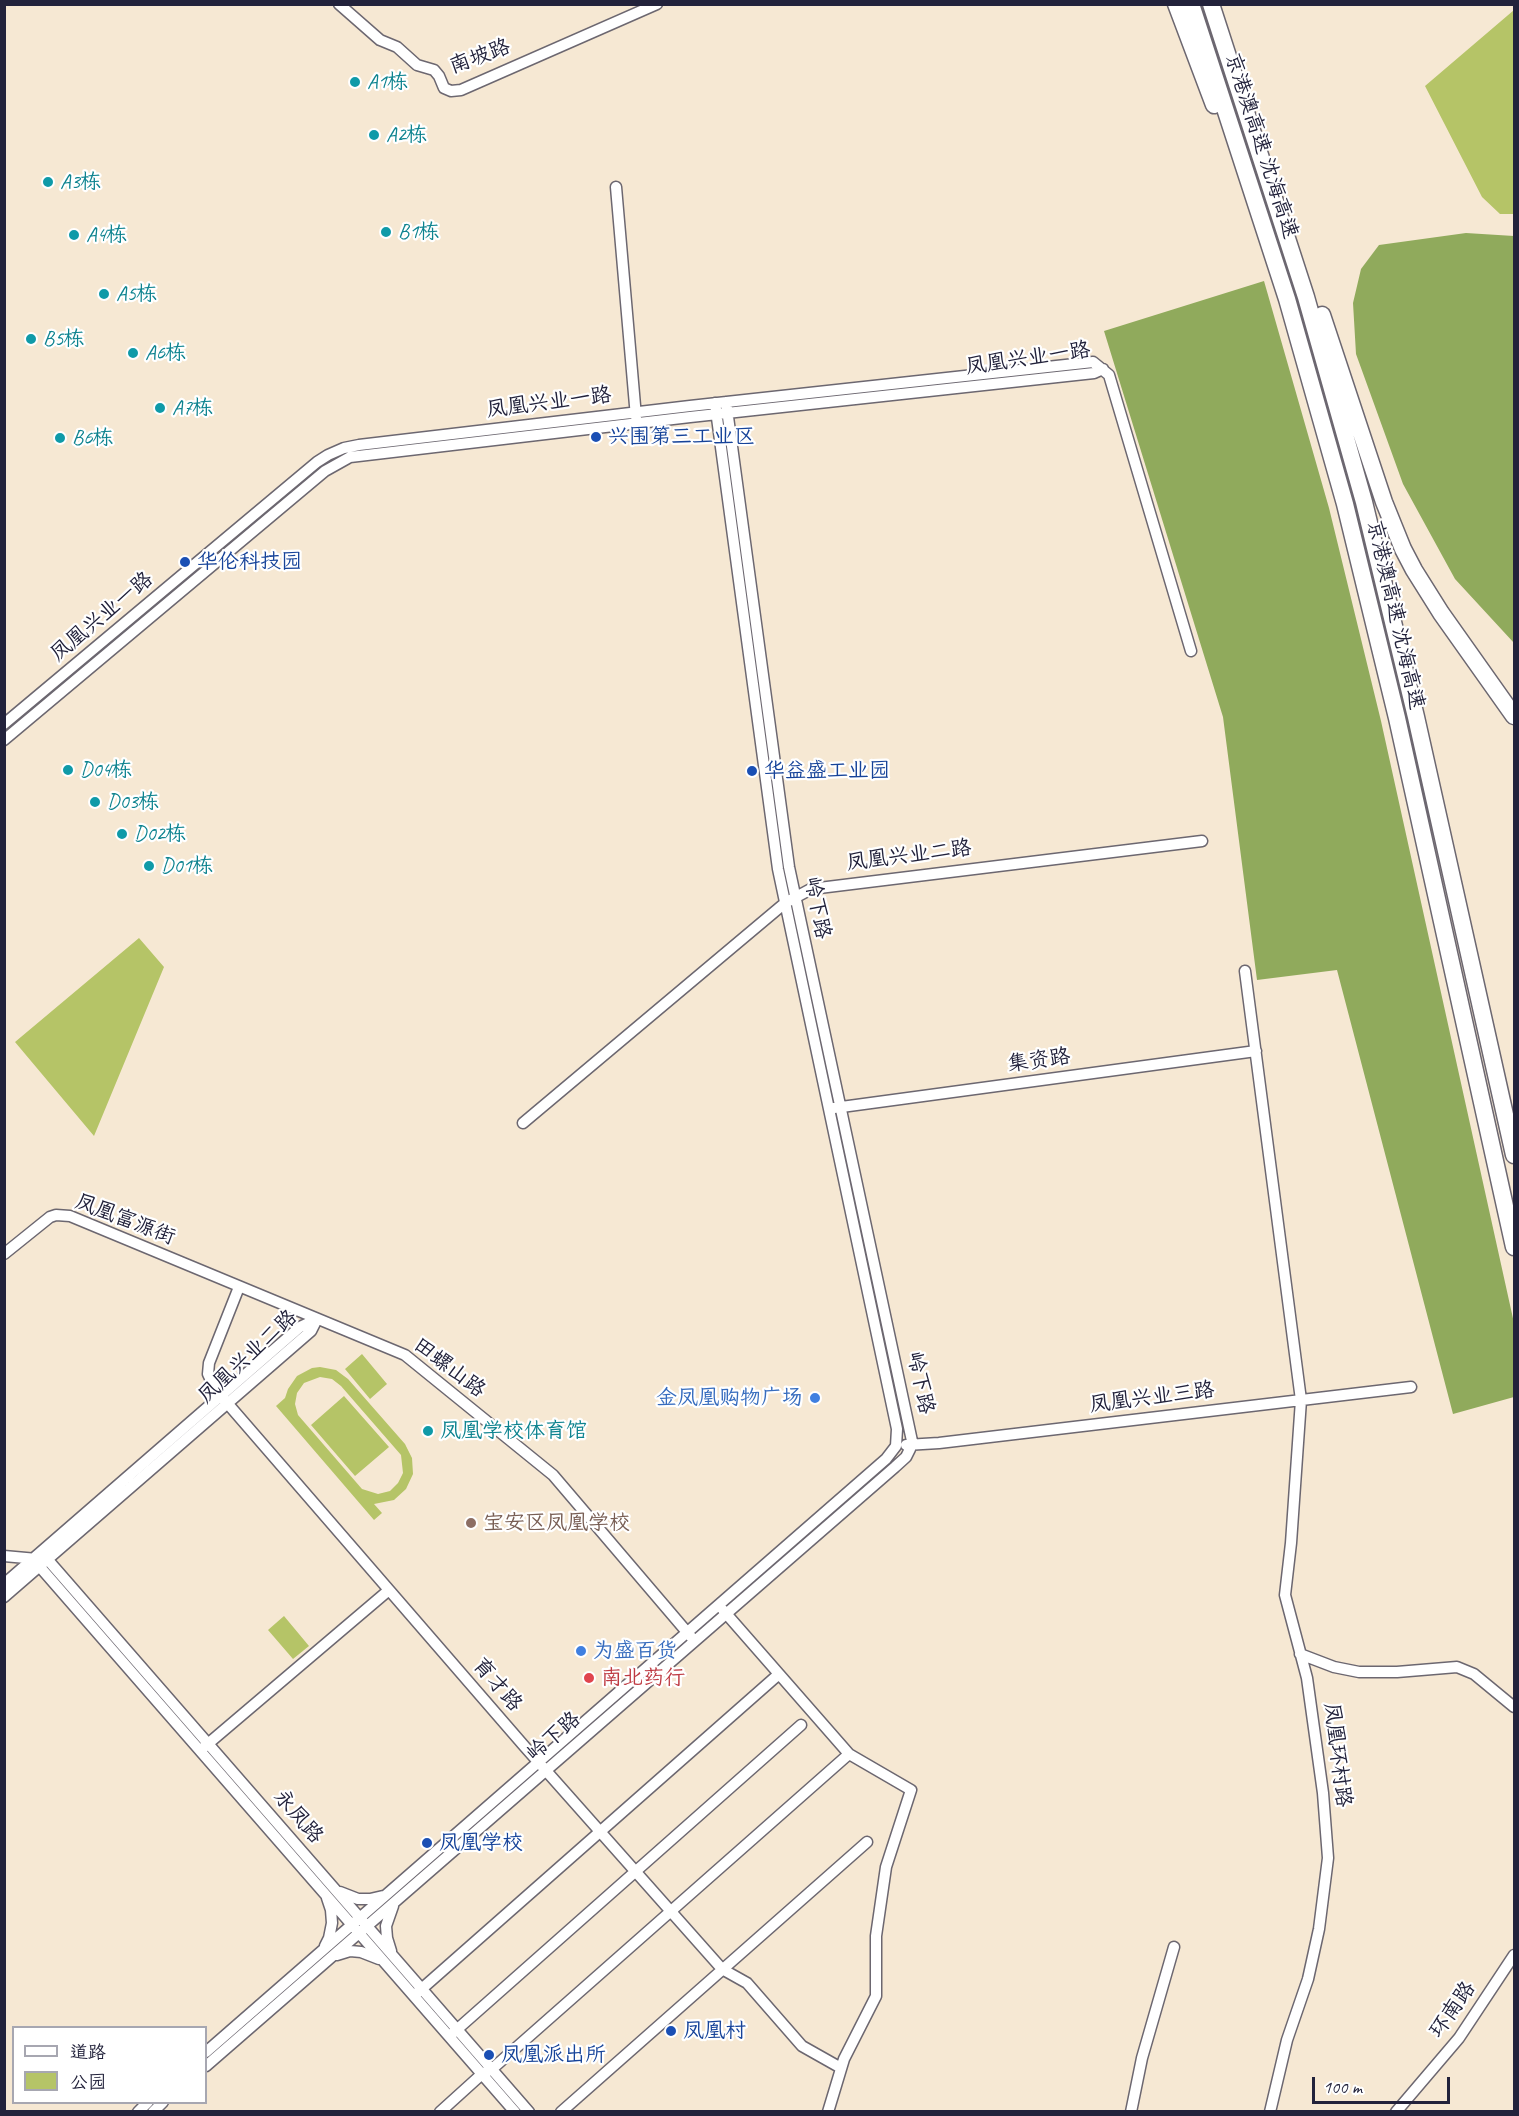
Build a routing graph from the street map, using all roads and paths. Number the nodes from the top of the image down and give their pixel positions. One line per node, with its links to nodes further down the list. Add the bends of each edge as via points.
1 (339, 4): 2 (street, 南坡路, via 380,40 397,47 417,65 434,70 444,88 451,91)
2 (657, 4)
3 (1176, 4): 8 (highway)
4 (1191, 4): 8 (highway, 京港澳高速 沈海高速)
5 (1212, 4): 7 (highway, 京港澳高速 沈海高速)
6 (616, 187): 10 (street)
7 (1275, 200): 12 (highway, via 1308,273 1403,549 1441,613); 22 (highway, 京港澳高速 沈海高速, via 1364,502)
8 (1287, 299): 23 (highway, 京港澳高速 沈海高速, via 1345,504 1397,718)
9 (721, 408): 10 (street, 凤凰兴业一路); 11 (street, 凤凰兴业一路, via 1093,362 1109,375); 16 (street, 岭下路); 17 (street, 岭下路, via 776,857)
10 (637, 418): 13 (street, 凤凰兴业一路, via 359,445 328,455); 14 (street, 凤凰兴业一路, via 345,459 325,471)
11 (1191, 651)
12 (1515, 716)
13 (4, 724)
14 (4, 740)
15 (1202, 841): 16 (street, 凤凰兴业二路, via 820,887)
16 (795, 897): 17 (street, 凤凰兴业二路); 20 (street, 岭下路)
17 (785, 903): 20 (street, 岭下路); 21 (street, 凤凰兴业二路)
18 (1245, 971): 19 (street, 凤凰环村路)
19 (1256, 1051): 20 (street, 集资路); 29 (street, 凤凰环村路)
20 (834, 1108): 30 (street, 岭下路); 31 (street, 岭下路, via 896,1421)
21 (523, 1124)
22 (1515, 1155)
23 (1515, 1247)
24 (4, 1254): 25 (street, 凤凰富源街, via 50,1217 63,1215)
25 (239, 1287): 26 (street, 田螺山路); 28 (street, 育才路, via 208,1369 212,1384)
26 (317, 1319): 28 (street, 凤凰兴业二路, via 310,1331); 39 (street, 田螺山路, via 405,1355 553,1475)
27 (1411, 1387): 29 (street, 凤凰兴业三路)
28 (224, 1399): 33 (street, 凤凰兴业二路); 35 (street, 育才路)
29 (1300, 1400): 30 (street, 凤凰兴业三路); 40 (street, 凤凰环村路, via 1285,1595)
30 (911, 1445): 31 (street, 凤凰兴业三路); 38 (street, 岭下路, via 906,1457)
31 (896, 1446): 37 (street, 岭下路, via 886,1459)
32 (4, 1556): 33 (street)
33 (40, 1562): 34 (street, 凤凰兴业二路); 36 (street, 凤凰兴业二路); 44 (street, 永凤路)
34 (4, 1584)
35 (389, 1590): 44 (street); 46 (street, 育才路)
36 (4, 1597)
37 (718, 1605): 38 (street); 39 (street, 岭下路)
38 (726, 1614): 39 (street, 岭下路); 41 (street)
39 (691, 1637): 46 (street, 岭下路)
40 (1300, 1654): 42 (street, via 1359,1672 1457,1667 1474,1674); 72 (street, 凤凰环村路, via 1323,1793 1328,1858 1308,1979 1287,2040)
41 (779, 1674): 45 (street); 47 (street)
42 (1515, 1707)
43 (801, 1725): 49 (street)
44 (204, 1747): 50 (street, 永凤路)
45 (849, 1754): 52 (street); 63 (street, via 911,1790 886,1867 876,1936 876,1996)
46 (542, 1766): 47 (street, 育才路); 51 (street, 岭下路)
47 (601, 1832): 49 (street, 育才路); 59 (street)
48 (867, 1842): 58 (street)
49 (636, 1871): 52 (street, 育才路); 60 (street)
50 (328, 1888): 51 (street, via 362,1899); 53 (street, 永凤路); 56 (street, via 332,1923)
51 (395, 1894): 53 (street, 岭下路); 57 (street, via 386,1926)
52 (671, 1911): 58 (street, 育才路); 64 (street)
53 (360, 1925): 56 (street, 岭下路); 57 (street, 永凤路)
54 (1174, 1947): 71 (street)
55 (1515, 1955): 73 (street, 环南路, via 1460,2038)
56 (323, 1957): 57 (street, via 361,1952); 61 (street, 岭下路); 62 (street, 岭下路)
57 (393, 1963): 59 (street, 永凤路)
58 (722, 1969): 63 (street, 育才路, via 747,1983 802,2046); 69 (street)
59 (418, 1993): 60 (street, 永凤路)
60 (453, 2032): 64 (street, 永凤路)
61 (207, 2051)
62 (207, 2065)
63 (841, 2068): 65 (street)
64 (487, 2072): 66 (street); 67 (street, 永凤路); 68 (street, 永凤路)
65 (828, 2109): 70 (street)
66 (440, 2112)
67 (515, 2112)
68 (529, 2112)
69 (561, 2112)
70 (842, 2112)
71 (1131, 2112)
72 (1270, 2112)
73 (1396, 2112)

